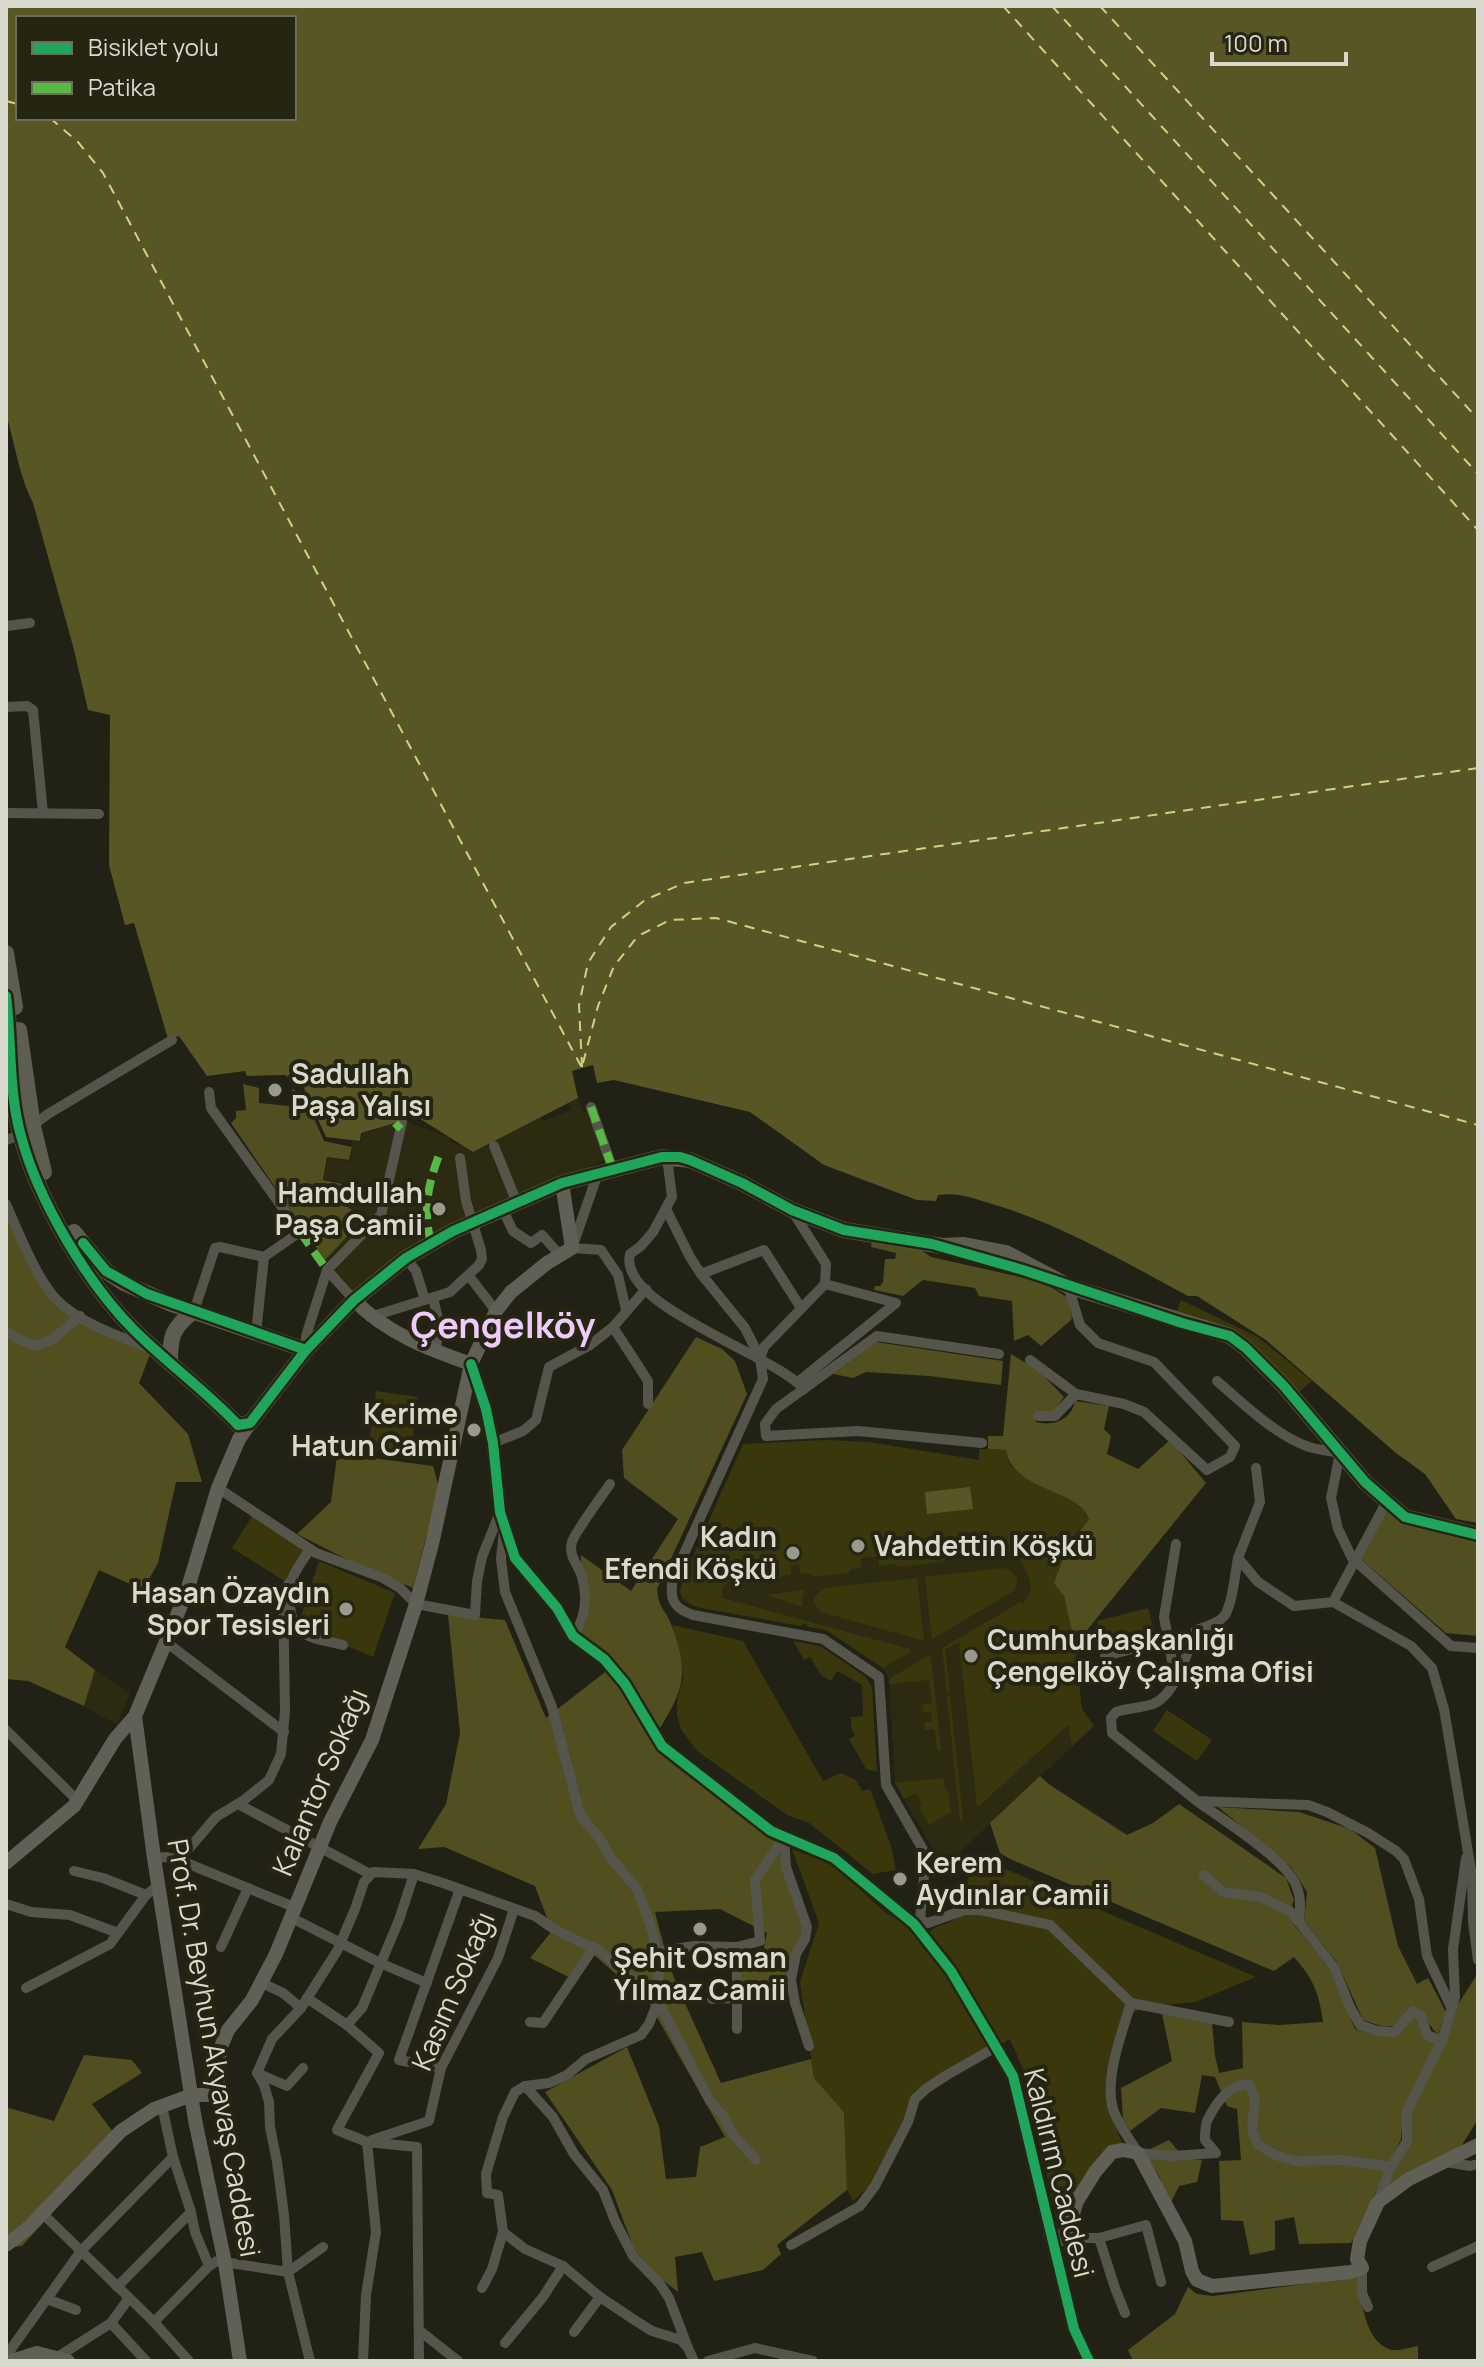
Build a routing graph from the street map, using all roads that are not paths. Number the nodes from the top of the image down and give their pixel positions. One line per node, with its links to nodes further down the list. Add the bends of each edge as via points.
1 (30, 623): 2 (street)
2 (6, 626)
3 (6, 707): 5 (street, via 33,710)
4 (6, 813): 5 (street)
5 (43, 813): 6 (street)
6 (99, 814)
7 (6, 953): 14 (main road)
8 (6, 996): 10 (main road)
9 (172, 1040): 14 (street)
10 (8, 1067): 14 (main road)
11 (209, 1092): 26 (street, via 211,1108 300,1232)
12 (591, 1107): 18 (street)
13 (402, 1122): 28 (street, via 381,1215)
14 (20, 1133): 36 (main road, via 68,1225 106,1271); 46 (main road, via 63,1234)
15 (494, 1146): 21 (street)
16 (667, 1157): 18 (main road); 22 (street, via 672,1197); 23 (main road, via 690,1160)
17 (460, 1158): 24 (street)
18 (606, 1172): 19 (main road); 25 (street)
19 (562, 1183): 21 (main road); 25 (street)
20 (6, 1204): 41 (street, via 56,1299)
21 (510, 1206): 24 (main road); 25 (street, via 513,1231 531,1243 542,1235)
22 (666, 1209): 29 (street); 33 (street, via 628,1261)
23 (792, 1210): 31 (street, via 826,1264); 32 (main road, via 844,1230 932,1244)
24 (473, 1222): 27 (main road); 30 (street, via 482,1259)
25 (566, 1251): 38 (street, via 601,1250 618,1275); 40 (street, Kalantor Sokağı, via 511,1292)
26 (264, 1257): 39 (street, via 215,1248); 45 (street)
27 (406, 1258): 34 (street); 35 (main road)
28 (327, 1270): 35 (street); 47 (street)
29 (701, 1274): 37 (street, via 764,1250); 51 (street, via 745,1328)
30 (469, 1276): 34 (street, via 450,1292); 40 (street)
31 (825, 1284): 37 (street); 56 (street, via 896,1303)
32 (1064, 1284): 57 (street, via 1080,1325 1098,1343 1154,1362 1235,1446 1230,1457 1207,1470 1144,1412); 63 (main road, via 1230,1336 1283,1385)
33 (646, 1289): 38 (street); 51 (street, via 661,1305)
34 (429, 1299): 42 (street); 49 (street, via 440,1327)
35 (354, 1300): 42 (street); 47 (main road)
36 (169, 1303): 39 (main road); 46 (main road, via 173,1317 165,1331)
37 (801, 1308): 51 (street)
38 (626, 1310): 43 (street)
39 (194, 1311): 45 (main road); 53 (main road, via 176,1327)
40 (496, 1311): 54 (street, Kalantor Sokağı)
41 (80, 1316): 44 (street, via 53,1339 35,1346); 48 (street)
42 (370, 1317): 49 (street)
43 (613, 1327): 58 (street, via 648,1381); 61 (street, via 549,1367 536,1420)
44 (6, 1331)
45 (256, 1333): 47 (main road)
46 (144, 1338): 48 (main road)
47 (306, 1350): 60 (main road)
48 (157, 1351): 53 (main road)
49 (435, 1351): 54 (street)
50 (999, 1354): 56 (street, via 877,1336)
51 (760, 1358): 56 (street); 109 (street, via 763,1379 670,1591 681,1611 823,1639 879,1677 886,1785 926,1855)
52 (1030, 1360): 57 (street)
53 (170, 1363): 60 (main road)
54 (471, 1364): 61 (street); 77 (street, Kalantor Sokağı)
55 (1217, 1381): 63 (street, via 1285,1434 1308,1447)
56 (801, 1386): 62 (street, via 765,1424 766,1436 858,1431)
57 (1076, 1394): 59 (street, via 1055,1416)
58 (648, 1404)
59 (1038, 1416)
60 (243, 1429): 66 (street)
61 (493, 1443): 68 (street)
62 (982, 1443)
63 (1340, 1453): 67 (main road); 74 (street, via 1331,1498 1338,1529)
64 (1256, 1468): 73 (street, via 1260,1502)
65 (610, 1484): 78 (street, via 572,1539 585,1604)
66 (218, 1488): 72 (street); 80 (street)
67 (1387, 1501): 70 (main road, via 1405,1517); 74 (street)
68 (500, 1512): 69 (street); 77 (street, via 482,1557 475,1615)
69 (504, 1528): 78 (street, via 515,1558); 115 (street, via 505,1592 552,1707 580,1815 637,1889)
70 (1478, 1535)
71 (1176, 1544): 79 (street, via 1164,1617)
72 (310, 1549): 75 (street); 77 (street, via 381,1577)
73 (1238, 1558): 76 (street, via 1258,1582 1294,1606); 84 (street, via 1225,1615 1196,1630)
74 (1355, 1561): 76 (street); 82 (street, via 1451,1646)
75 (292, 1580): 81 (street, via 290,1607 297,1630); 87 (street, via 283,1591)
76 (1333, 1602): 93 (street, via 1411,1646 1432,1668 1444,1709)
77 (416, 1604): 92 (street, Kalantor Sokağı, via 372,1740)
78 (573, 1636): 91 (street, Kaldırım Caddesi, via 604,1659 625,1684 662,1746)
79 (1168, 1640): 83 (street); 84 (street)
80 (166, 1642): 85 (street); 87 (street)
81 (343, 1645)
82 (1478, 1648)
83 (1105, 1656)
84 (1176, 1679): 89 (street, via 1158,1702 1116,1712 1110,1726)
85 (135, 1716): 88 (street); 94 (street, Prof. Dr. Beyhun Akyavaş Caddesi)
86 (6, 1730): 88 (street)
87 (284, 1732): 90 (street, via 269,1780)
88 (78, 1801): 96 (street)
89 (1197, 1801): 108 (street, via 1293,1878 1302,1902); 126 (street, via 1308,1805 1401,1854 1419,1899 1427,1956)
90 (238, 1804): 92 (street); 95 (street, via 216,1817)
91 (784, 1837): 109 (street, Kaldırım Caddesi, via 834,1858); 114 (street, via 755,1880 760,1941); 132 (street, via 786,1867 807,1927 791,1980)
92 (320, 1846): 98 (street); 107 (street, Kalantor Sokağı)
93 (1467, 1852): 116 (street); 126 (street, via 1453,1949)
94 (154, 1858): 95 (street); 101 (street, Prof. Dr. Beyhun Akyavaş Caddesi)
95 (179, 1860): 102 (street)
96 (6, 1863)
97 (74, 1871): 104 (street)
98 (370, 1874): 99 (street); 111 (street)
99 (414, 1874): 103 (street); 117 (street)
100 (1204, 1875): 108 (street, via 1223,1892 1260,1897)
101 (159, 1885): 104 (street); 138 (street, Prof. Dr. Beyhun Akyavaş Caddesi)
102 (248, 1888): 107 (street); 112 (street)
103 (460, 1889): 106 (street); 119 (street)
104 (146, 1895): 110 (street)
105 (6, 1904): 110 (street, via 70,1915)
106 (514, 1909): 113 (street); 135 (street, Kasım Sokağı, via 498,1958)
107 (292, 1912): 111 (street); 118 (street, Kalantor Sokağı)
108 (1299, 1920): 131 (street, via 1334,1967 1360,2025 1395,2032 1413,2011 1421,2016 1427,2035)
109 (917, 1922): 125 (street, via 981,1910 1050,1925); 133 (street, Kaldırım Caddesi)
110 (118, 1933): 120 (street, via 110,1944)
111 (340, 1943): 117 (street); 124 (street)
112 (221, 1947)
113 (594, 1947): 123 (street); 127 (street, via 543,2023)
114 (737, 1947): 115 (street); 121 (street)
115 (657, 1952): 123 (street)
116 (1478, 1960)
117 (380, 1963): 119 (street); 129 (street, via 362,2008)
118 (262, 1983): 124 (street); 138 (street, Kalantor Sokağı, via 228,2030 213,2090)
119 (427, 1983): 135 (street, via 399,2060)
120 (26, 1988)
121 (735, 1998): 122 (street); 130 (street)
122 (712, 1999)
123 (658, 2001): 137 (street, via 641,2035 586,2059 549,2083); 144 (street, via 710,2101)
124 (304, 2003): 129 (street); 136 (street, via 272,2039)
125 (1131, 2003): 128 (street); 142 (street, via 1110,2088 1114,2112)
126 (1452, 2009): 131 (street)
127 (530, 2022)
128 (1229, 2022)
129 (347, 2025): 140 (street, via 379,2053 337,2130)
130 (737, 2029)
131 (1442, 2041): 147 (street, via 1407,2111 1407,2141)
132 (809, 2046)
133 (996, 2047): 152 (street, Kaldırım Caddesi, via 1013,2076); 156 (street, via 915,2099 903,2132 860,2206)
134 (303, 2068): 136 (street, via 287,2086)
135 (441, 2068): 140 (street, Kasım Sokağı, via 429,2121)
136 (257, 2073): 165 (street, via 269,2102)
137 (525, 2086): 151 (street, via 515,2092 503,2117 486,2174 487,2193 498,2195); 180 (street, via 603,2190 633,2256 669,2298)
138 (192, 2095): 139 (street); 160 (street, Prof. Dr. Beyhun Akyavaş Caddesi)
139 (162, 2106): 143 (street); 150 (street, via 121,2131)
140 (367, 2142): 177 (street, via 417,2147); 187 (street, via 376,2232)
141 (1478, 2145): 145 (street)
142 (1138, 2153): 147 (street, via 1216,2153 1205,2140 1206,2123 1230,2089 1244,2084 1250,2085 1255,2100 1252,2129 1257,2144 1275,2155); 153 (street, via 1112,2152 1077,2201); 164 (street, via 1185,2241 1192,2271 1204,2284)
143 (173, 2157): 149 (street); 159 (street)
144 (756, 2160)
145 (1446, 2162): 146 (street); 148 (street, via 1409,2179)
146 (1478, 2164)
147 (1391, 2167): 148 (street)
148 (1378, 2202): 164 (street, via 1360,2241 1357,2259)
149 (191, 2212): 161 (street); 167 (street)
150 (42, 2213): 155 (street); 159 (street)
151 (503, 2232): 162 (street); 168 (street)
152 (1050, 2233): 153 (street); 193 (street, Kaldırım Caddesi, via 1074,2329)
153 (1065, 2238): 154 (street)
154 (1099, 2238): 166 (street, via 1146,2225); 174 (street)
155 (6, 2245)
156 (791, 2245)
157 (1478, 2246): 163 (street)
158 (323, 2247): 165 (street)
159 (81, 2251): 167 (street); 171 (street)
160 (225, 2263): 161 (street); 165 (street); 185 (street, Prof. Dr. Beyhun Akyavaş Caddesi)
161 (209, 2266): 175 (street)
162 (563, 2266): 169 (street); 179 (street)
163 (1432, 2267)
164 (1362, 2268): 172 (street)
165 (288, 2272): 186 (street)
166 (1161, 2282)
167 (117, 2287): 170 (street)
168 (482, 2288)
169 (600, 2297): 178 (street); 180 (street)
170 (129, 2298): 175 (street); 176 (street)
171 (47, 2299): 173 (street); 181 (street)
172 (1368, 2307)
173 (76, 2310)
174 (1125, 2313)
175 (154, 2322): 184 (street)
176 (111, 2323): 182 (street); 183 (street)
177 (420, 2331): 188 (street); 189 (street)
178 (574, 2332)
179 (505, 2343)
180 (688, 2348): 190 (street)
181 (13, 2359): 182 (street, via 37,2353)
182 (62, 2359)
183 (146, 2361)
184 (189, 2361)
185 (240, 2361)
186 (310, 2361)
187 (363, 2361)
188 (419, 2361)
189 (458, 2361)
190 (694, 2361)
191 (708, 2361): 192 (street, via 755,2348)
192 (813, 2361)
193 (1089, 2361)

